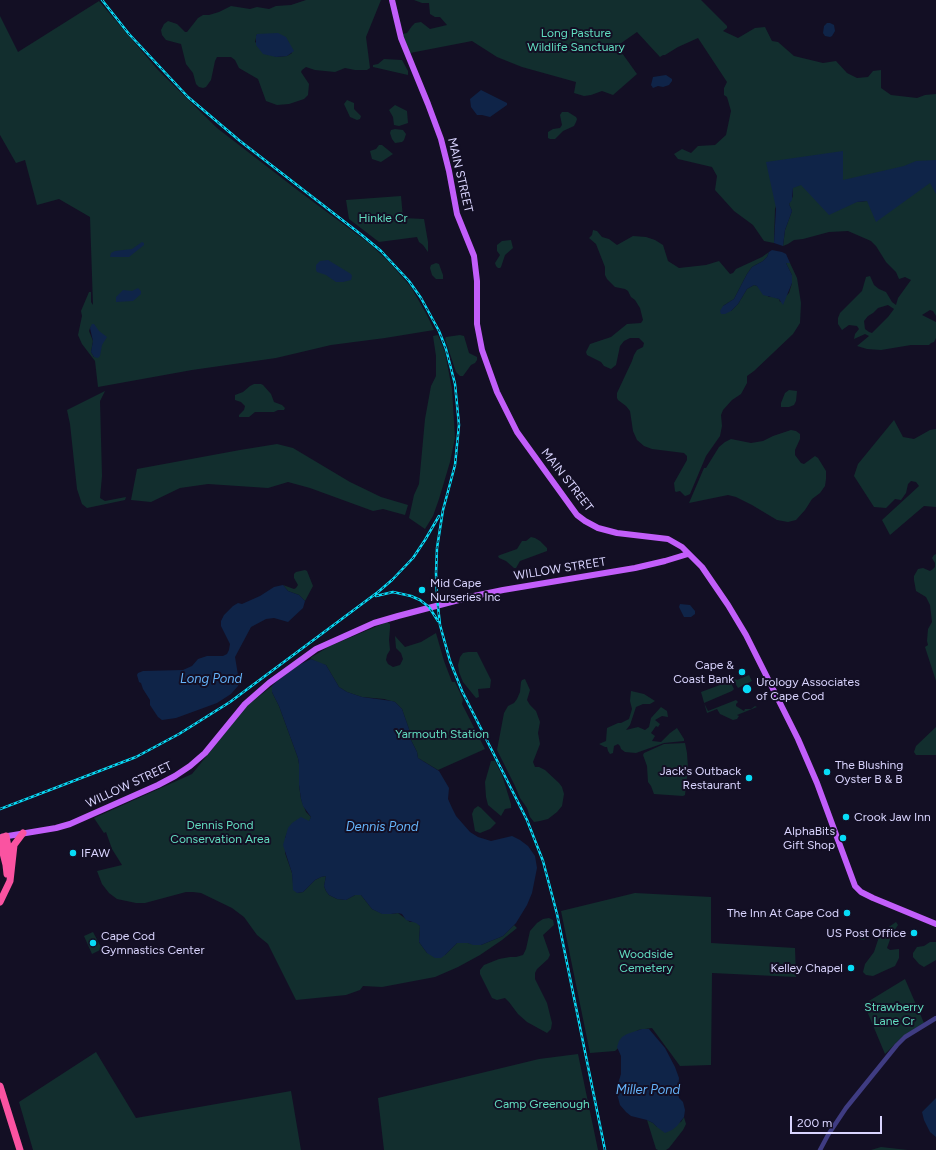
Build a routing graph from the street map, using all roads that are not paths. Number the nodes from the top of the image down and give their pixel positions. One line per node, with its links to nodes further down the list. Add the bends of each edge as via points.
1 (392, 0): 2 (main road, MAIN STREET, via 401,38 441,139 457,214 474,256 477,324 482,350 493,382 517,432 577,514 585,521 616,533 668,539)
2 (688, 554): 3 (main road, WILLOW STREET, via 635,568 503,590 454,601 386,619 336,639 310,652 258,692 205,753 181,773 76,822); 9 (main road, MAIN STREET, via 708,575 771,683 816,779 855,886 873,898)
3 (23, 833): 4 (main road, WILLOW STREET); 6 (highway, via 13,847)
4 (3, 837): 5 (highway); 6 (highway)
5 (2, 855): 7 (highway, via 7,877)
6 (11, 870): 8 (highway, via 9,885)
7 (0, 893)
8 (0, 902)
9 (936, 924)
10 (936, 1018): 13 (street, via 897,1044 846,1108)
11 (0, 1086): 12 (highway)
12 (20, 1150)
13 (820, 1150)

